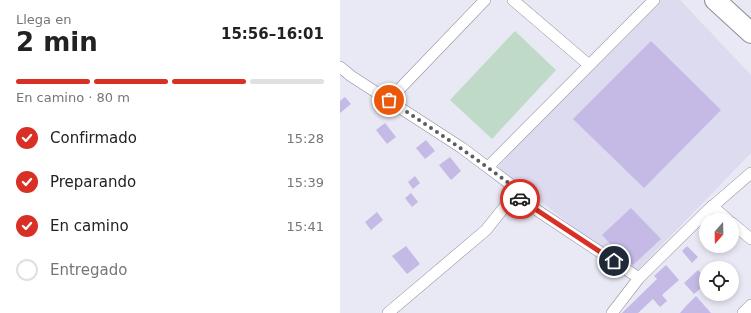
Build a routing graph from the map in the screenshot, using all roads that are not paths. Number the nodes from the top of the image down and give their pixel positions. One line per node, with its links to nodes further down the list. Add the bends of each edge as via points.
1 (485, 0): 8 (street)
2 (514, 0): 6 (street)
3 (654, 0): 6 (street)
4 (715, 0): 5 (highway)
5 (751, 33)
6 (589, 65): 9 (street)
7 (340, 67): 8 (street)
8 (389, 100): 9 (street)
9 (488, 167): 11 (street, via 518,190)
10 (751, 173): 12 (street)
11 (514, 195): 16 (street); 18 (street, via 486,230)
12 (712, 206): 13 (street); 16 (street)
13 (720, 213)
14 (739, 229): 15 (street)
15 (751, 239)
16 (639, 278): 19 (street)
17 (751, 304): 20 (street)
18 (388, 313)
19 (612, 313)
20 (743, 313)

